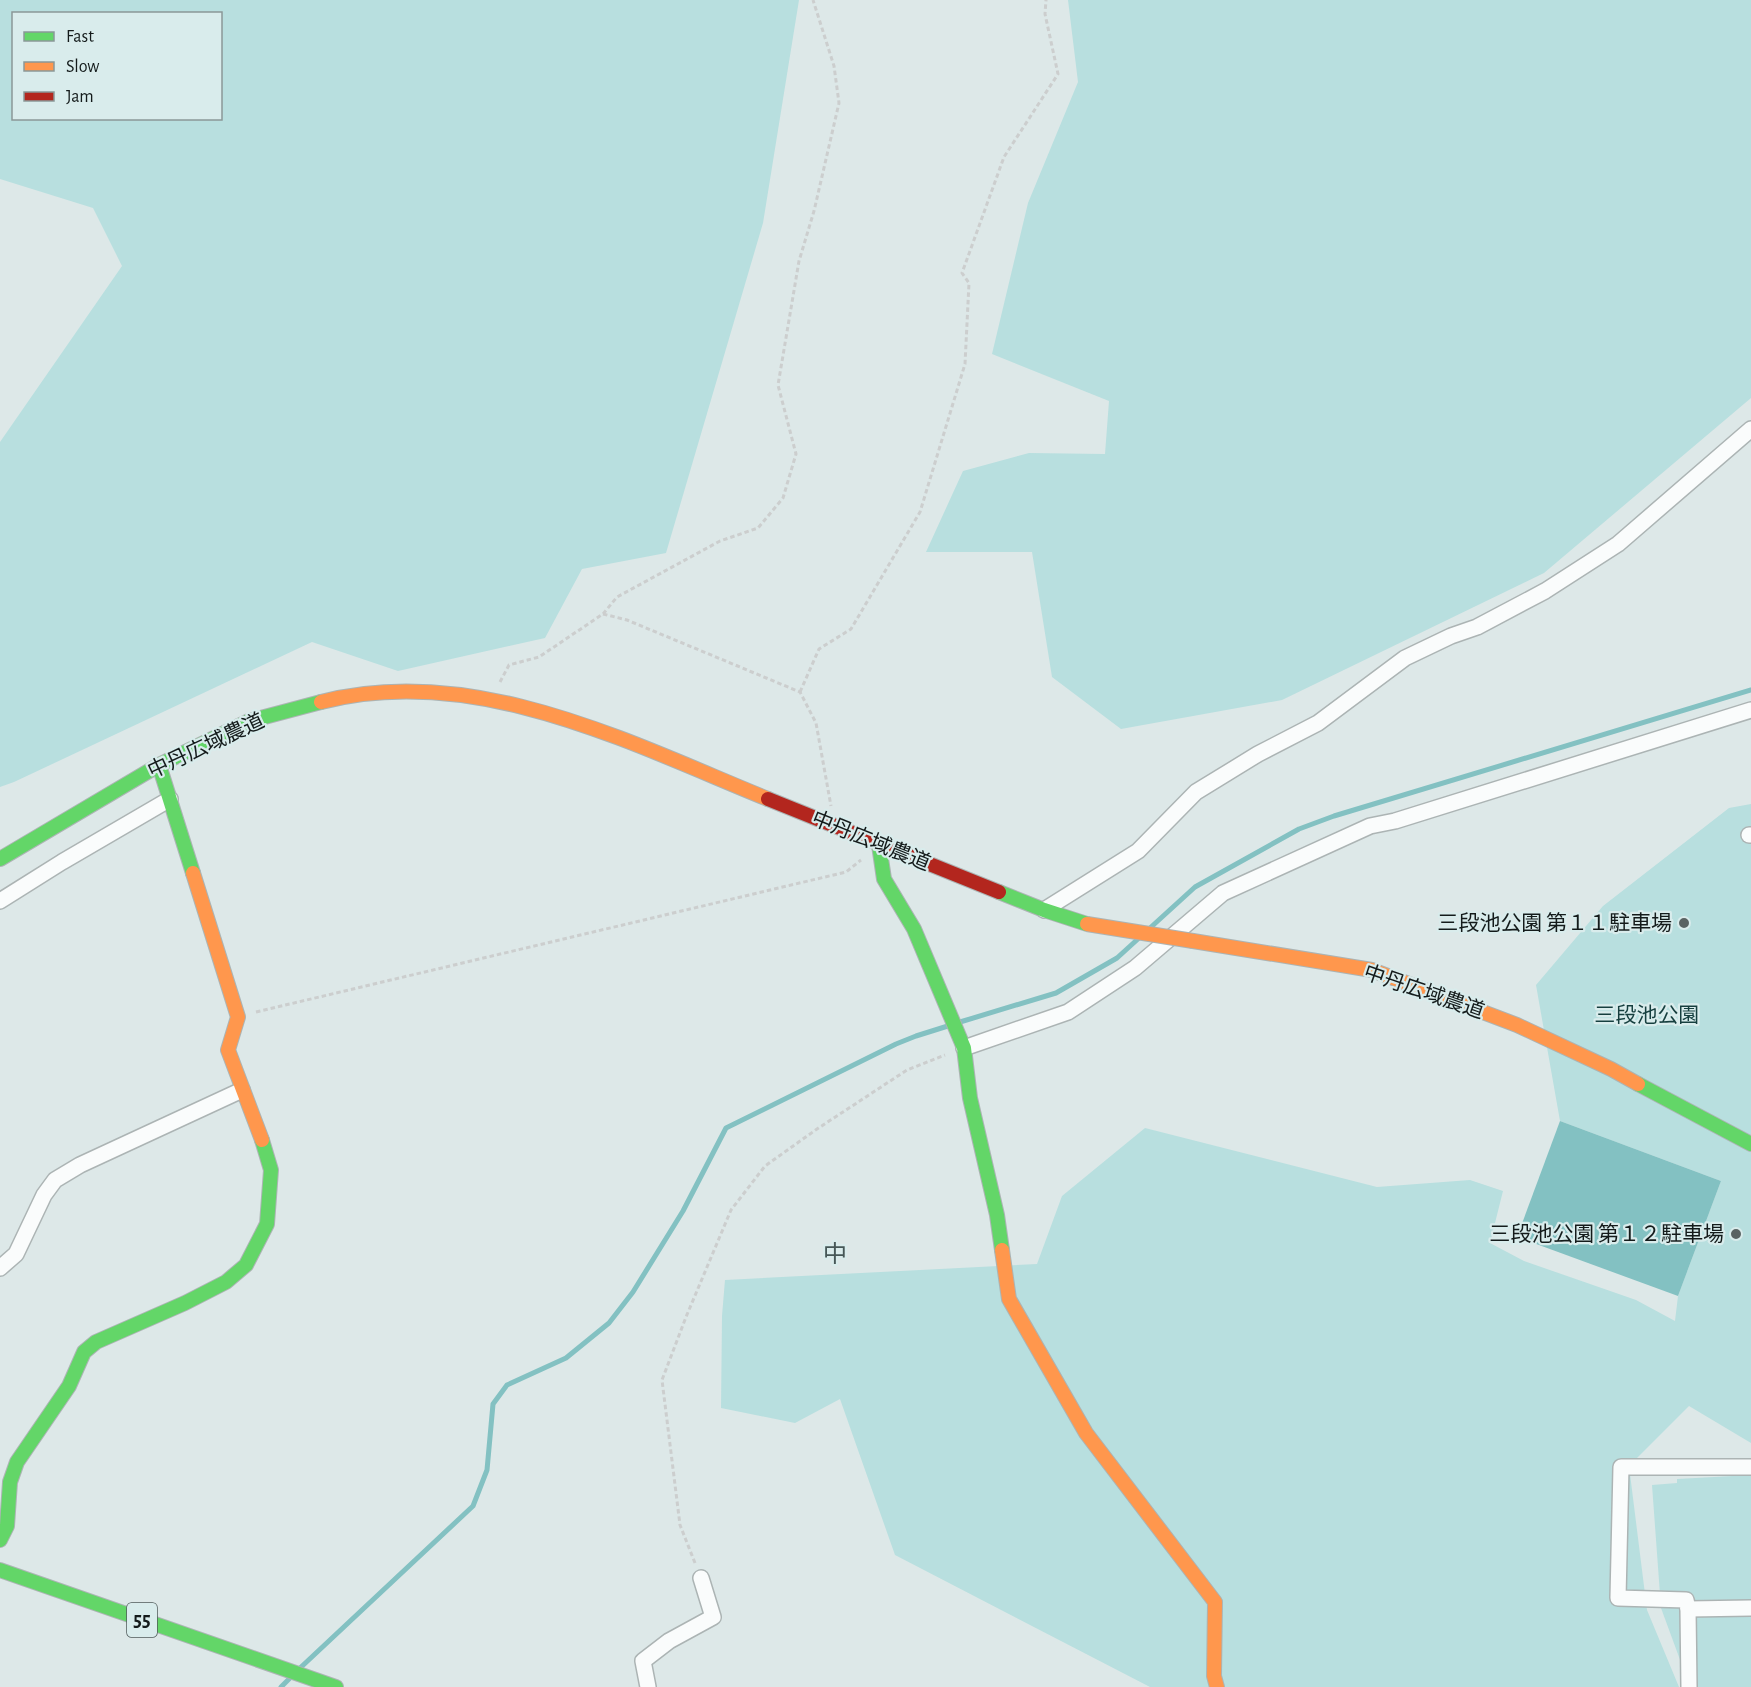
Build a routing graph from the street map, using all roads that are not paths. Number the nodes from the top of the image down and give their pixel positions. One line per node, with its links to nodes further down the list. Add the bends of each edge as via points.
1 (1751, 429): 8 (street, via 1618,544 1545,591 1477,627 1405,658 1318,723 1196,792 1138,850)
2 (1751, 710): 9 (street, via 1370,826 1223,893 1135,968 1068,1012)
3 (159, 765): 4 (street); 5 (street, 中丹広域農道, via 249,721 340,697 388,691 440,693 491,699 550,714 621,739); 6 (street, 中丹広域農道)
4 (170, 798): 7 (street); 10 (street, via 238,1017 228,1050)
5 (879, 845): 8 (street, 中丹広域農道); 9 (street, via 884,879 914,929)
6 (0, 859)
7 (0, 900)
8 (1044, 910): 11 (street, 中丹広域農道, bridge, via 1087,924 1371,970 1517,1025 1611,1069)
9 (964, 1048): 21 (street, via 970,1098 997,1215 1009,1299 1086,1433 1215,1602)
10 (242, 1090): 12 (street, via 55,1180 16,1254); 14 (street, via 271,1170 267,1224 246,1265 226,1282 96,1342 84,1352 69,1386 17,1462 10,1482 7,1526)
11 (1751, 1144)
12 (0, 1268)
13 (1751, 1467): 18 (street, via 1621,1467 1618,1598 1686,1600)
14 (0, 1540)
15 (0, 1570): 19 (street, 55)
16 (701, 1578): 20 (street, via 713,1617 669,1641 643,1661)
17 (1751, 1608): 18 (street)
18 (1688, 1609): 22 (street)
19 (336, 1687)
20 (648, 1687)
21 (1217, 1687)
22 (1689, 1687)

